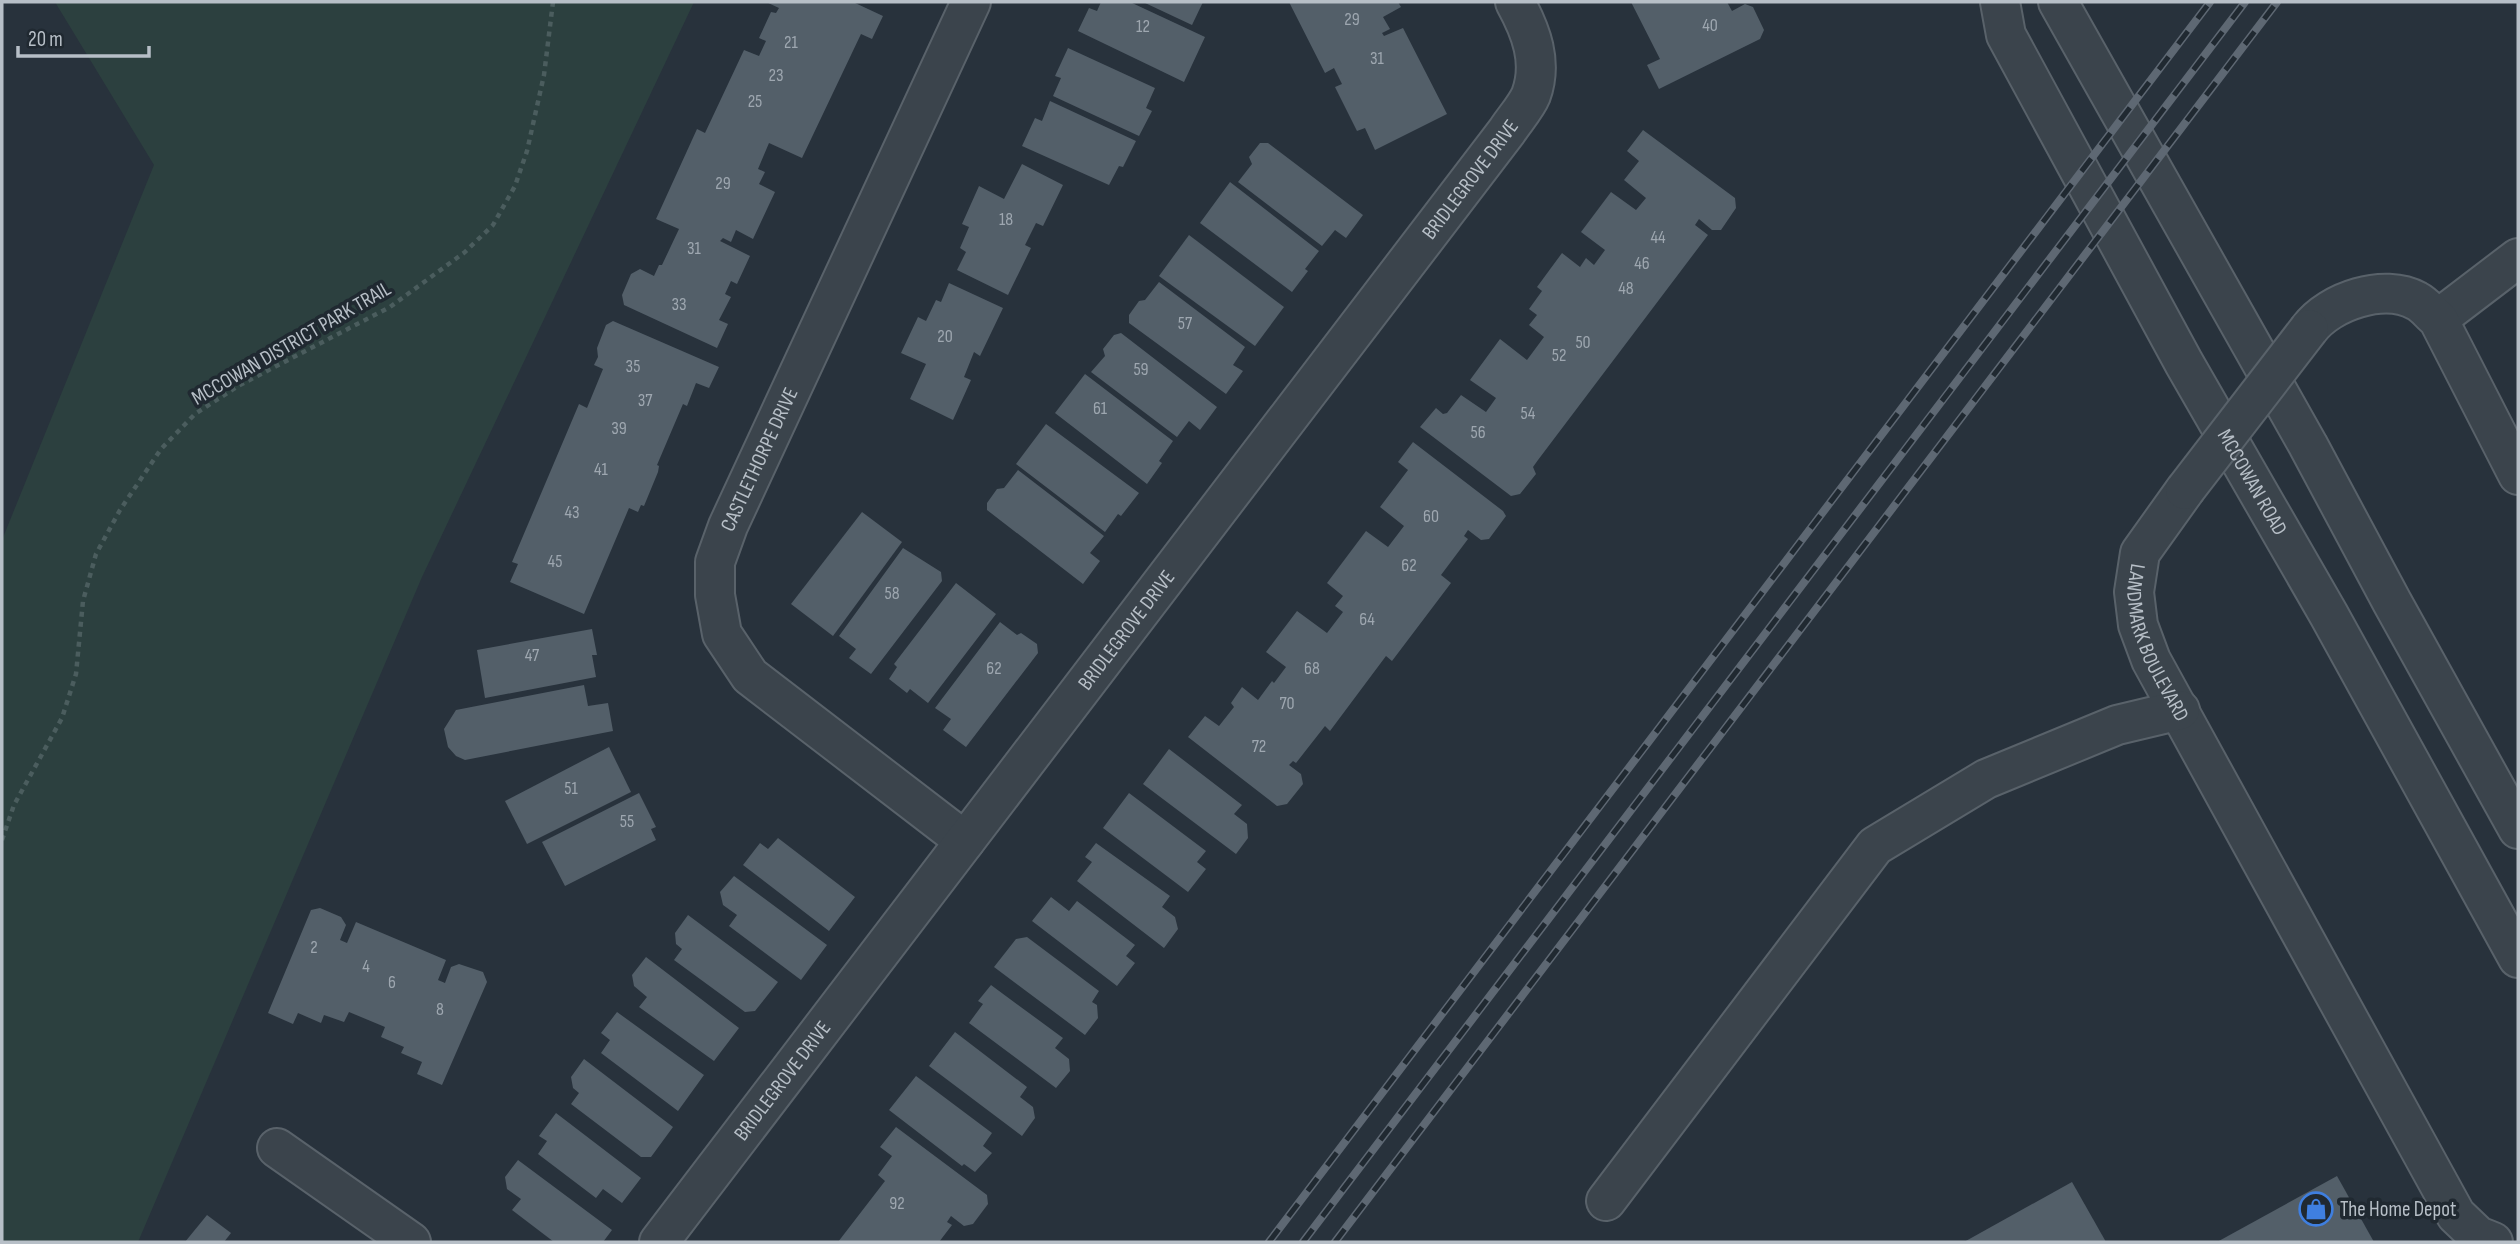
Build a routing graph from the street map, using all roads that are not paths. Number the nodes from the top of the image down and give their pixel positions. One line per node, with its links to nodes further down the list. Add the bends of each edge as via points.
1 (971, 2): 10 (street, CASTLETHORPE DRIVE, via 715,562 722,634 750,676)
2 (1515, 2): 10 (street, BRIDLEGROVE DRIVE, via 1538,60 1531,95)
3 (2000, 2): 11 (street, MCCOWAN ROAD, via 2012,47)
4 (2058, 2): 9 (street)
5 (2518, 258): 6 (street)
6 (2438, 319): 7 (street, LANDMARK BOULEVARD); 8 (street, LANDMARK BOULEVARD, bridge, via 2417,301 2395,295 2367,296 2336,305 2317,319 2140,553 2134,592 2138,625 2151,660)
7 (2518, 475)
8 (2180, 710): 13 (street, via 2117,725 1986,779 1875,846); 16 (street, LANDMARK BOULEVARD, via 2456,1215 2478,1236)
9 (2518, 829)
10 (965, 841): 15 (street, BRIDLEGROVE DRIVE)
11 (2518, 958)
12 (277, 1148): 14 (street)
13 (1606, 1201)
14 (411, 1242)
15 (659, 1242)
16 (2493, 1242)

